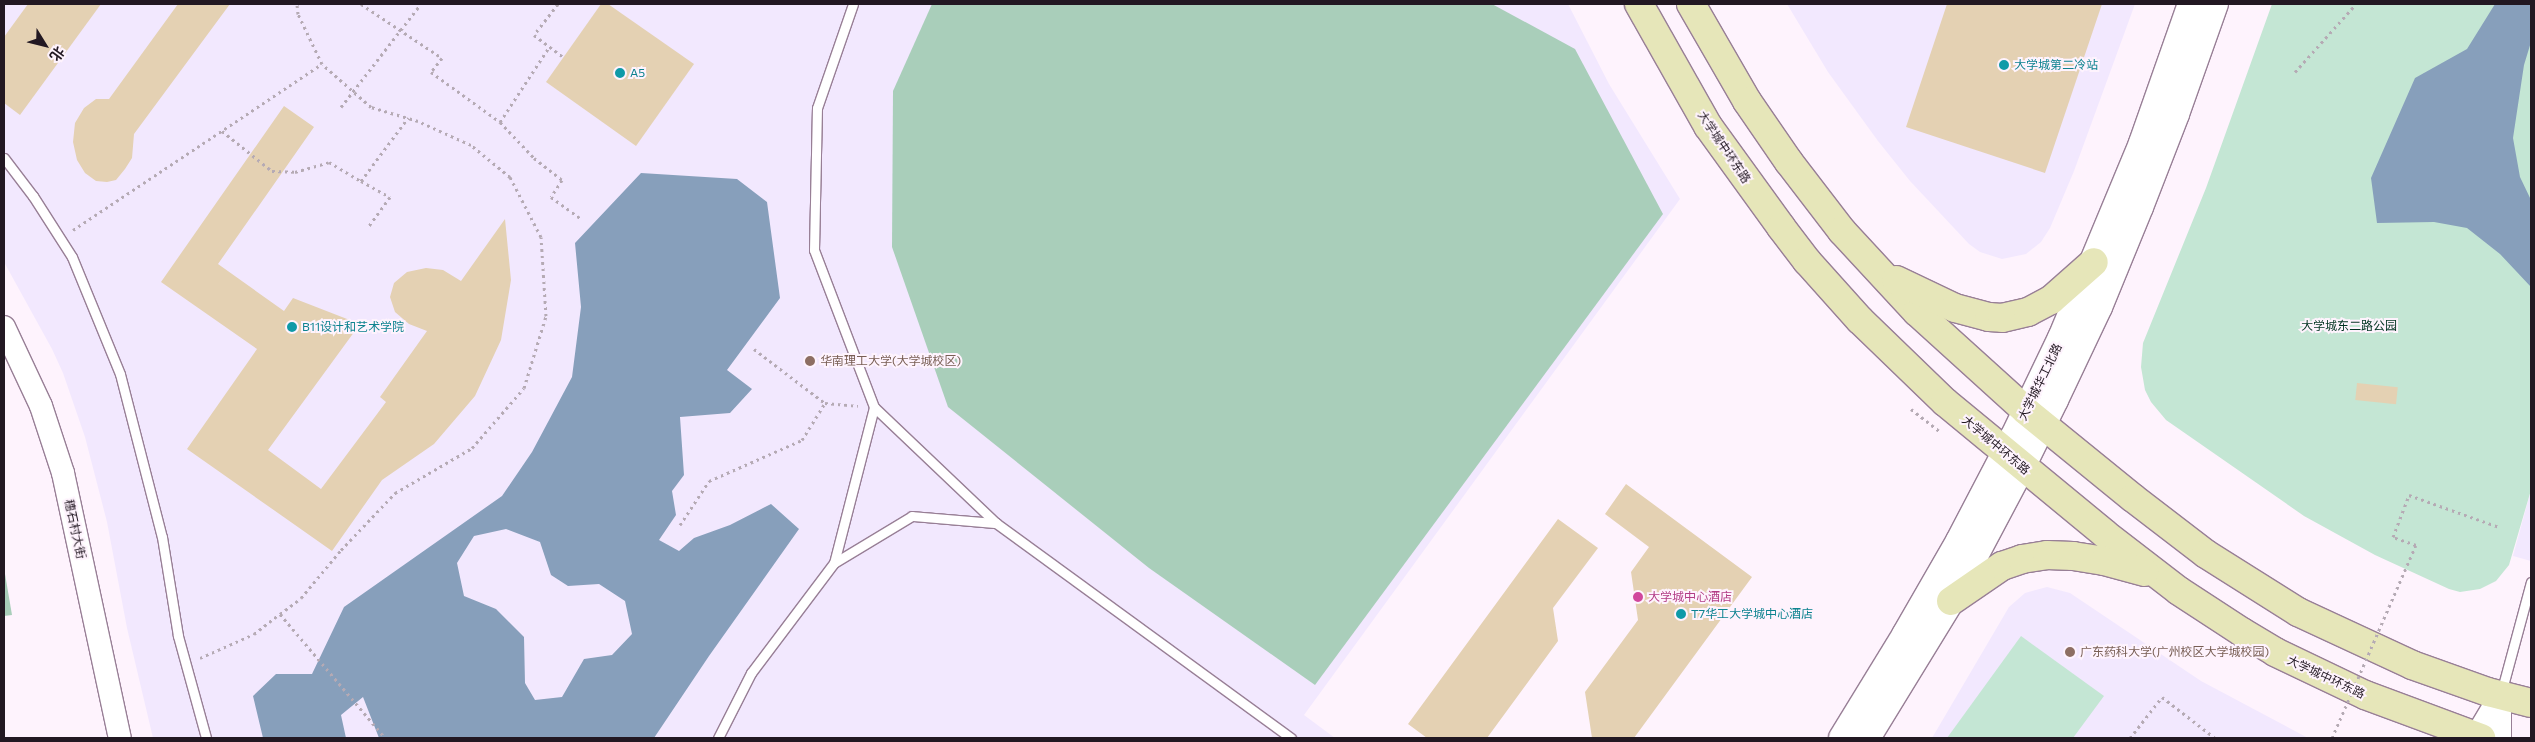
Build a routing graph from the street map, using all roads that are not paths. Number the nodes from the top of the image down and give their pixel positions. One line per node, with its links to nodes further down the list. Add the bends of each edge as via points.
1 (853, 4): 10 (lane, via 817,108 814,250)
2 (1639, 4): 12 (main road, 大学城中环东路, via 1708,126 1807,261 1884,345)
3 (1691, 4): 8 (main road, via 1747,101 1774,140 1817,199)
4 (2191, 4): 7 (main road, 大学城华工北路, via 2146,134)
5 (2214, 4): 11 (main road, 大学城华工北路, via 2176,114 2099,306)
6 (4, 158): 21 (lane, via 72,257 120,374 162,537 178,636)
7 (2094, 262): 8 (main road, via 2051,300 2028,312 2002,318 1955,308 1907,287); 11 (main road, 大学城华工北路)
8 (1875, 267): 11 (main road, via 1947,341)
9 (4, 327): 20 (street, 穗石村大街, via 41,406 63,473)
10 (874, 407): 13 (lane); 14 (lane)
11 (2034, 418): 12 (main road, 大学城华工北路); 18 (main road, via 2174,530 2266,593 2384,654)
12 (2013, 460): 15 (main road, 大学城中环东路); 17 (main road, 大学城华工北路); 24 (main road, 大学城华工北路)
13 (996, 524): 14 (lane, via 912,516); 23 (lane)
14 (834, 563): 22 (lane, via 751,673)
15 (2161, 578): 17 (main road, via 2104,561 2047,555 2002,566); 26 (main road, 大学城中环东路, via 2242,632 2311,670 2392,707)
16 (2531, 582): 18 (lane)
17 (1951, 600): 25 (main road, 大学城华工北路)
18 (2500, 696): 19 (main road); 26 (street)
19 (2531, 703)
20 (120, 738)
21 (206, 738)
22 (718, 738)
23 (1291, 738)
24 (1842, 738)
25 (1867, 738)
26 (2483, 738)

